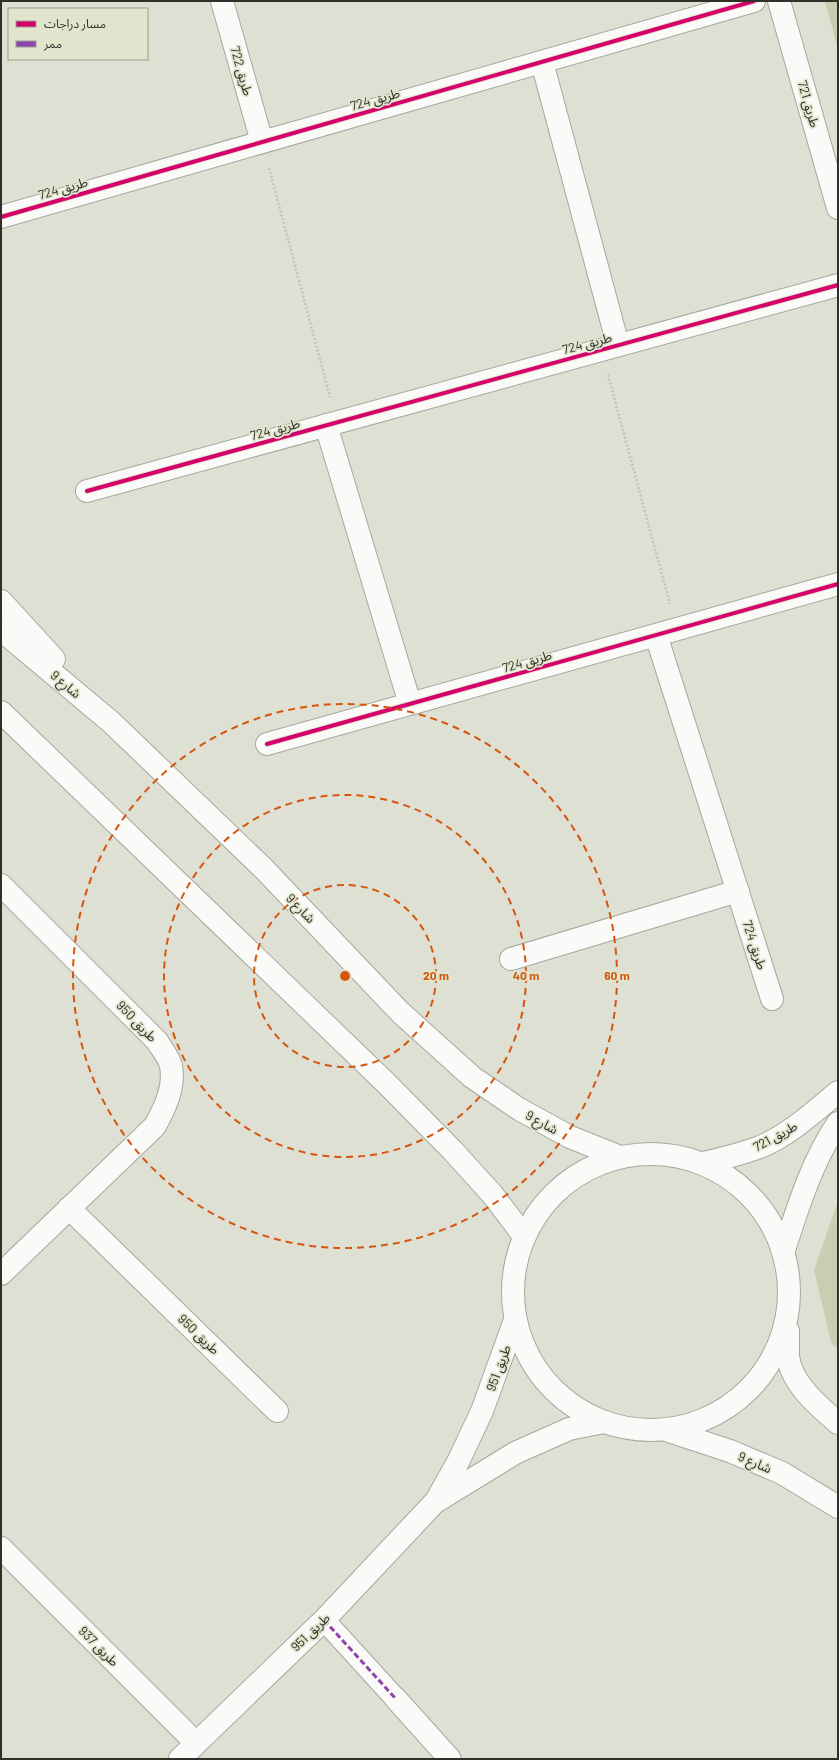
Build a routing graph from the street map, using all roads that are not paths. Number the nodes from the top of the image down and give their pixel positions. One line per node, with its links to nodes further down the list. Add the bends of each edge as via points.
1 (222, 1): 5 (street, طريق 722)
2 (754, 1): 4 (street, طريق 724)
3 (780, 1): 6 (street, طريق 721)
4 (542, 62): 5 (street, طريق 724); 9 (street, طريق 724)
5 (262, 142): 7 (street, طريق 724)
6 (838, 208)
7 (1, 216)
8 (838, 285): 9 (street, طريق 724)
9 (610, 348): 10 (street, طريق 724)
10 (331, 424): 11 (street, طريق 724); 16 (street)
11 (87, 491)
12 (838, 584): 15 (street, طريق 724)
13 (1, 601): 18 (street)
14 (1, 630): 18 (street, شارع 9)
15 (656, 635): 16 (street, طريق 724); 21 (street, طريق 724)
16 (410, 704): 19 (street, طريق 724)
17 (1, 712): 29 (street, via 392,1088 492,1194)
18 (111, 722): 26 (street, شارع 9, via 264,869 400,1012 472,1077 519,1109 563,1134)
19 (267, 744)
20 (1, 885): 28 (street, طريق 950, via 157,1041 171,1065 171,1083 166,1106 155,1126)
21 (738, 891): 22 (street); 23 (street, طريق 724)
22 (511, 959)
23 (772, 999)
24 (838, 1092): 27 (street, طريق 721, via 780,1137 742,1153)
25 (838, 1123): 30 (street, via 819,1156)
26 (620, 1157): 27 (street, via 641,1153 662,1154); 29 (street, via 589,1167 562,1185 540,1209)
27 (703, 1163): 30 (street, via 730,1178 753,1198 771,1222)
28 (69, 1208): 31 (street, طريق 950); 34 (street, طريق 950)
29 (524, 1236): 33 (street, via 513,1278)
30 (784, 1250): 32 (street, via 790,1283)
31 (1, 1274)
32 (788, 1315): 36 (street, via 788,1357 797,1382); 37 (street, via 778,1350 759,1381 733,1405 707,1419)
33 (515, 1320): 35 (street, via 527,1353 546,1382 572,1406); 38 (street, طريق 951, via 482,1411)
34 (277, 1411)
35 (604, 1422): 37 (street, via 645,1431); 38 (street, طريق 951, via 569,1429 515,1453)
36 (838, 1423)
37 (666, 1430): 39 (street, شارع 9, via 730,1451 782,1473)
38 (436, 1501): 41 (street, طريق 951)
39 (838, 1507)
40 (1, 1548): 43 (street, طريق 937)
41 (324, 1620): 42 (street); 43 (street, طريق 951)
42 (396, 1699): 45 (street)
43 (196, 1743): 44 (street, طريق 951)
44 (180, 1759)
45 (450, 1759)

